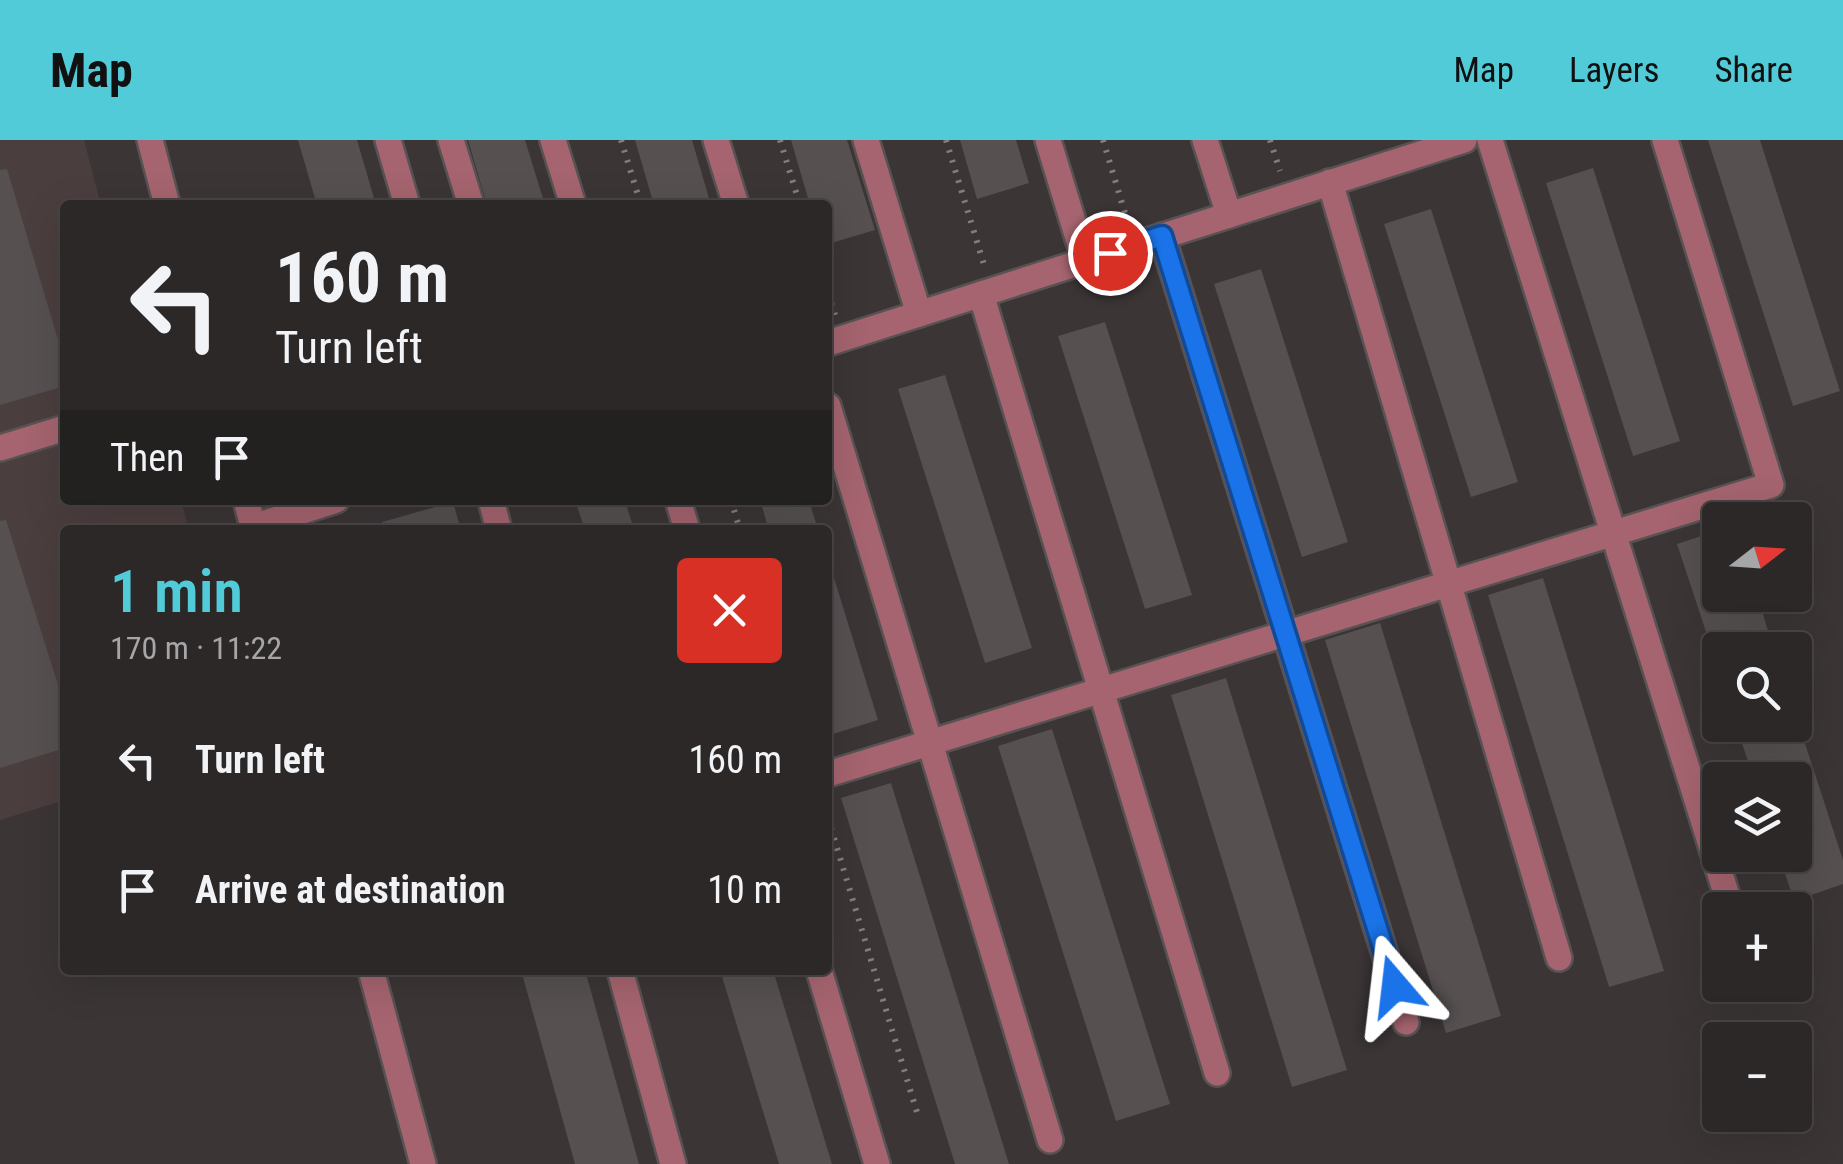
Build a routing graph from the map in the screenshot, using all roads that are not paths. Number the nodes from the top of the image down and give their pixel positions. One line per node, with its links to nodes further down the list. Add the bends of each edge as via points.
1 (150, 140): 13 (street)
2 (388, 140): 14 (street)
3 (451, 140): 15 (street)
4 (554, 140): 16 (street)
5 (716, 140): 17 (street)
6 (866, 140): 22 (street)
7 (1048, 140): 20 (street)
8 (1205, 140): 18 (street)
9 (1490, 140): 29 (street)
10 (1665, 140): 29 (street, via 1771,485)
11 (1449, 142): 12 (street)
12 (1330, 182): 18 (street); 30 (street)
13 (166, 200)
14 (406, 200)
15 (469, 200)
16 (571, 200)
17 (734, 200)
18 (1229, 215): 19 (street)
19 (1162, 236): 20 (street); 31 (street)
20 (1085, 261): 21 (street)
21 (986, 292): 22 (street); 32 (street)
22 (919, 314): 23 (street)
23 (832, 342)
24 (832, 419): 33 (street)
25 (60, 430): 26 (street)
26 (0, 448)
27 (321, 505): 28 (street)
28 (263, 525)
29 (1614, 533): 30 (street); 35 (street)
30 (1449, 584): 31 (street); 36 (street)
31 (1286, 634): 32 (street); 40 (street)
32 (1102, 690): 33 (street); 41 (street)
33 (930, 743): 34 (street); 42 (street)
34 (832, 773)
35 (1726, 892)
36 (1560, 958)
37 (372, 975): 43 (street)
38 (621, 975): 44 (street)
39 (821, 975): 45 (street)
40 (1406, 1022)
41 (1217, 1072)
42 (1050, 1140)
43 (423, 1164)
44 (673, 1164)
45 (878, 1164)

